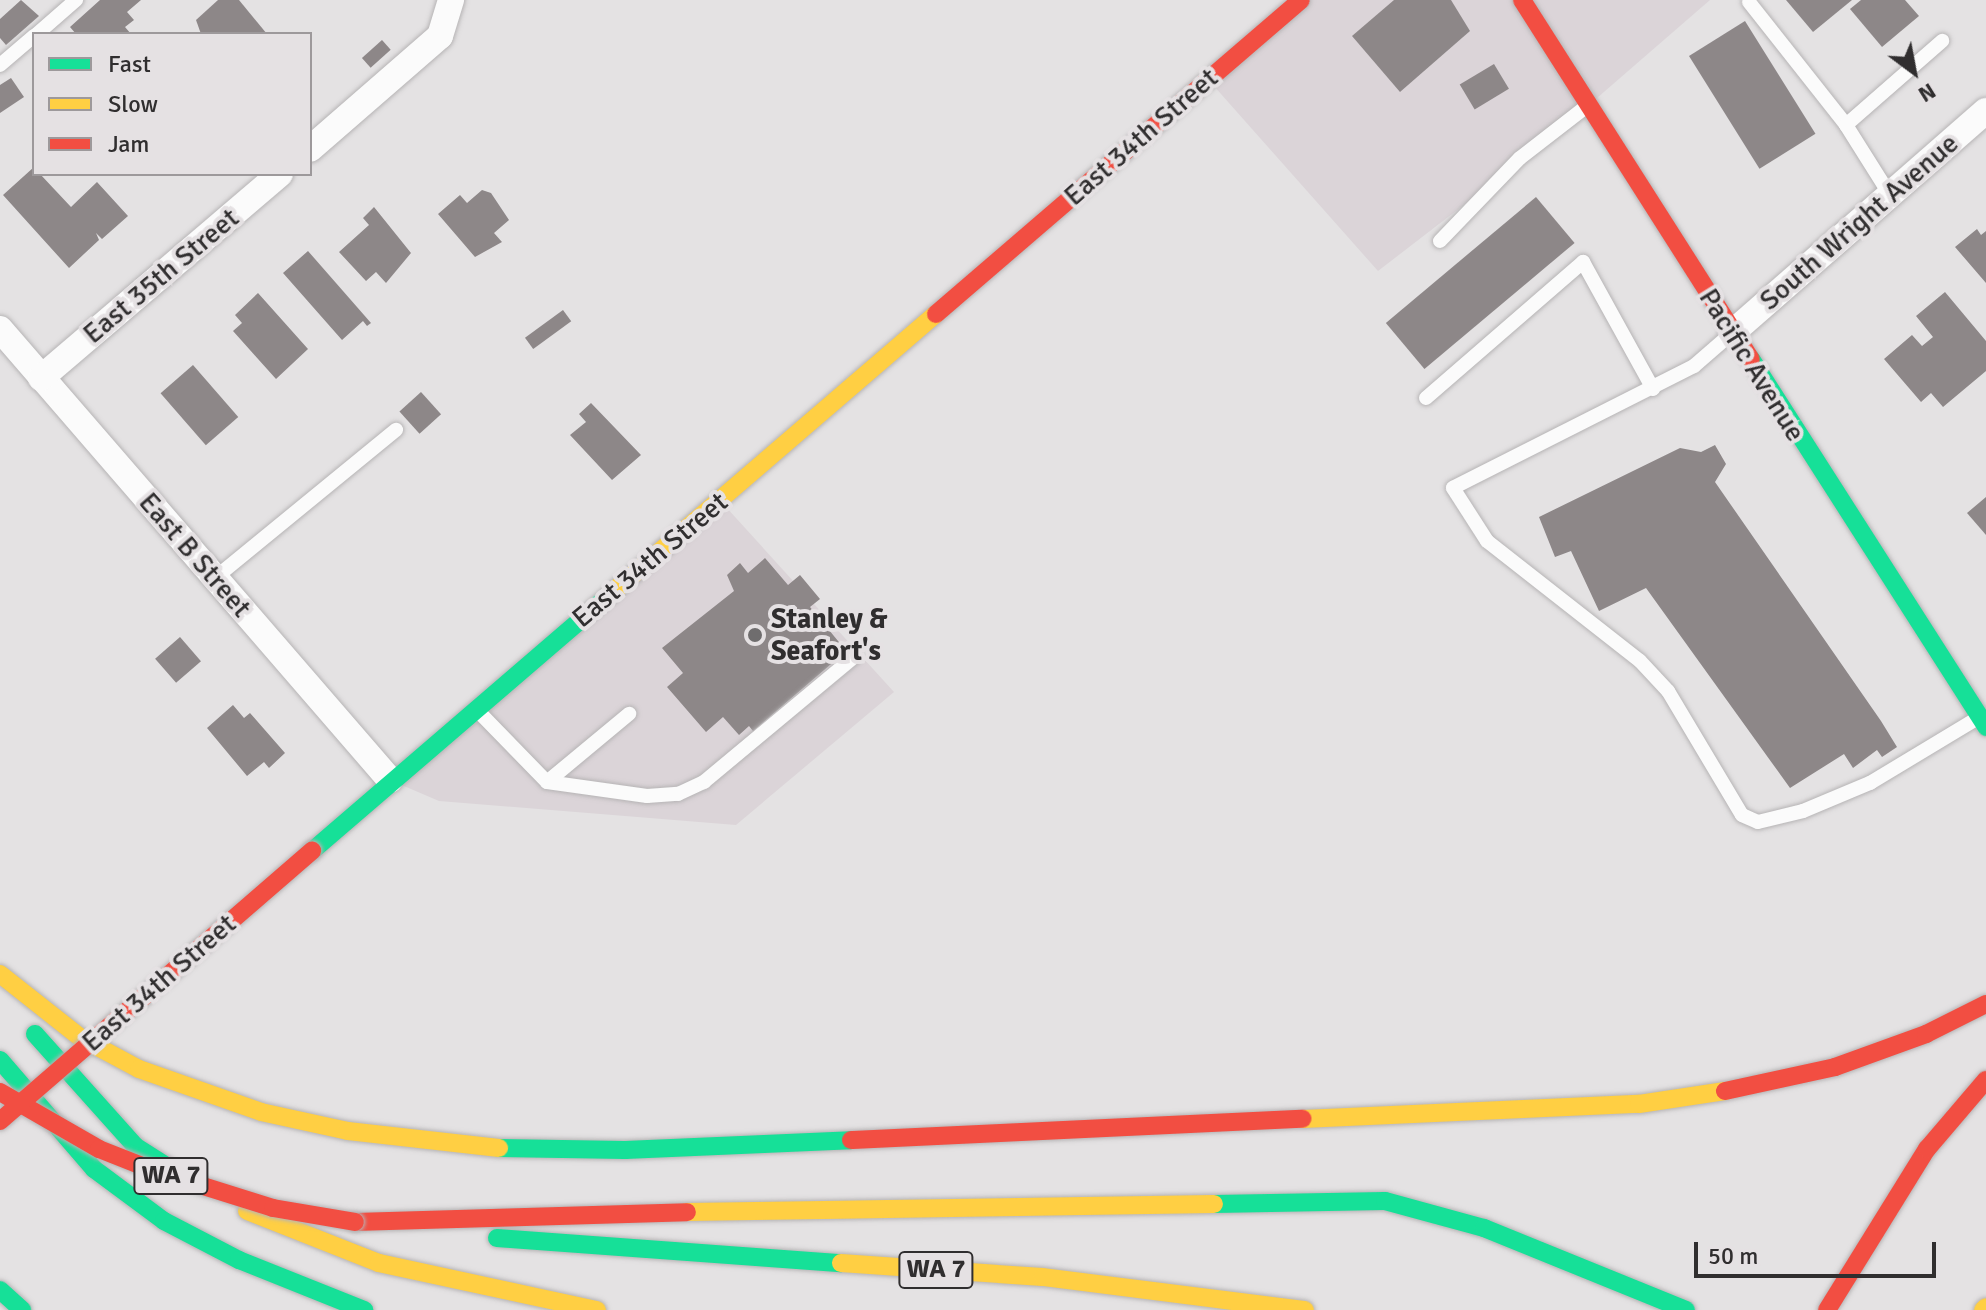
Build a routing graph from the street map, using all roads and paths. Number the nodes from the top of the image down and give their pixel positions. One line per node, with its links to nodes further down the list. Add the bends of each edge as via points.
1 (76, 0): 6 (lane)
2 (451, 0): 13 (street, via 440,36)
3 (1301, 0): 25 (main road, East 34th Street)
4 (1522, 0): 10 (main road, Pacific Avenue)
5 (1749, 2): 12 (lane)
6 (39, 32)
7 (32, 38): 9 (lane)
8 (1942, 41): 12 (lane)
9 (0, 65)
10 (1588, 105): 16 (lane, via 1520,158); 18 (main road, Pacific Avenue)
11 (1986, 111): 15 (street, South Wright Avenue)
12 (1846, 125): 15 (lane)
13 (312, 147)
14 (278, 176): 19 (street, East 35th Street)
15 (1890, 195): 18 (street, South Wright Avenue)
16 (1440, 241)
17 (0, 329): 19 (street, East B Street)
18 (1732, 333): 20 (lane, via 1694,366); 27 (main road, Pacific Avenue)
19 (41, 378): 23 (street, East B Street)
20 (1653, 389): 21 (lane, via 1583,262); 27 (lane, via 1453,488 1487,541 1640,661 1668,691 1742,815 1758,822 1803,811 1870,783)
21 (1426, 398)
22 (396, 430): 23 (lane)
23 (215, 578): 28 (street, East B Street)
24 (855, 656): 29 (lane, via 704,782 678,794 647,796)
25 (475, 708): 28 (main road, East 34th Street); 29 (lane)
26 (629, 714): 29 (lane)
27 (1983, 722)
28 (390, 780): 36 (main road, East 34th Street, bridge)
29 (547, 782)
30 (0, 974): 32 (main road, via 81,1038 139,1069 261,1112 348,1131 465,1147 625,1150 1639,1104 1757,1086 1835,1067 1926,1034)
31 (0, 989): 41 (main road, via 135,1146 218,1198 286,1230 379,1263)
32 (1986, 1004)
33 (0, 1060): 40 (main road, via 94,1169 164,1221 239,1260)
34 (1986, 1080): 44 (main road, via 1927,1149)
35 (0, 1092): 37 (main road, WA 7, bridge, via 99,1149 152,1170 259,1204)
36 (0, 1121)
37 (355, 1222): 42 (main road, WA 7, via 564,1246 1043,1277); 43 (main road, via 1385,1201 1484,1228)
38 (0, 1290): 39 (main road)
39 (22, 1310)
40 (364, 1310)
41 (597, 1310)
42 (1305, 1310)
43 (1686, 1310)
44 (1827, 1310)

